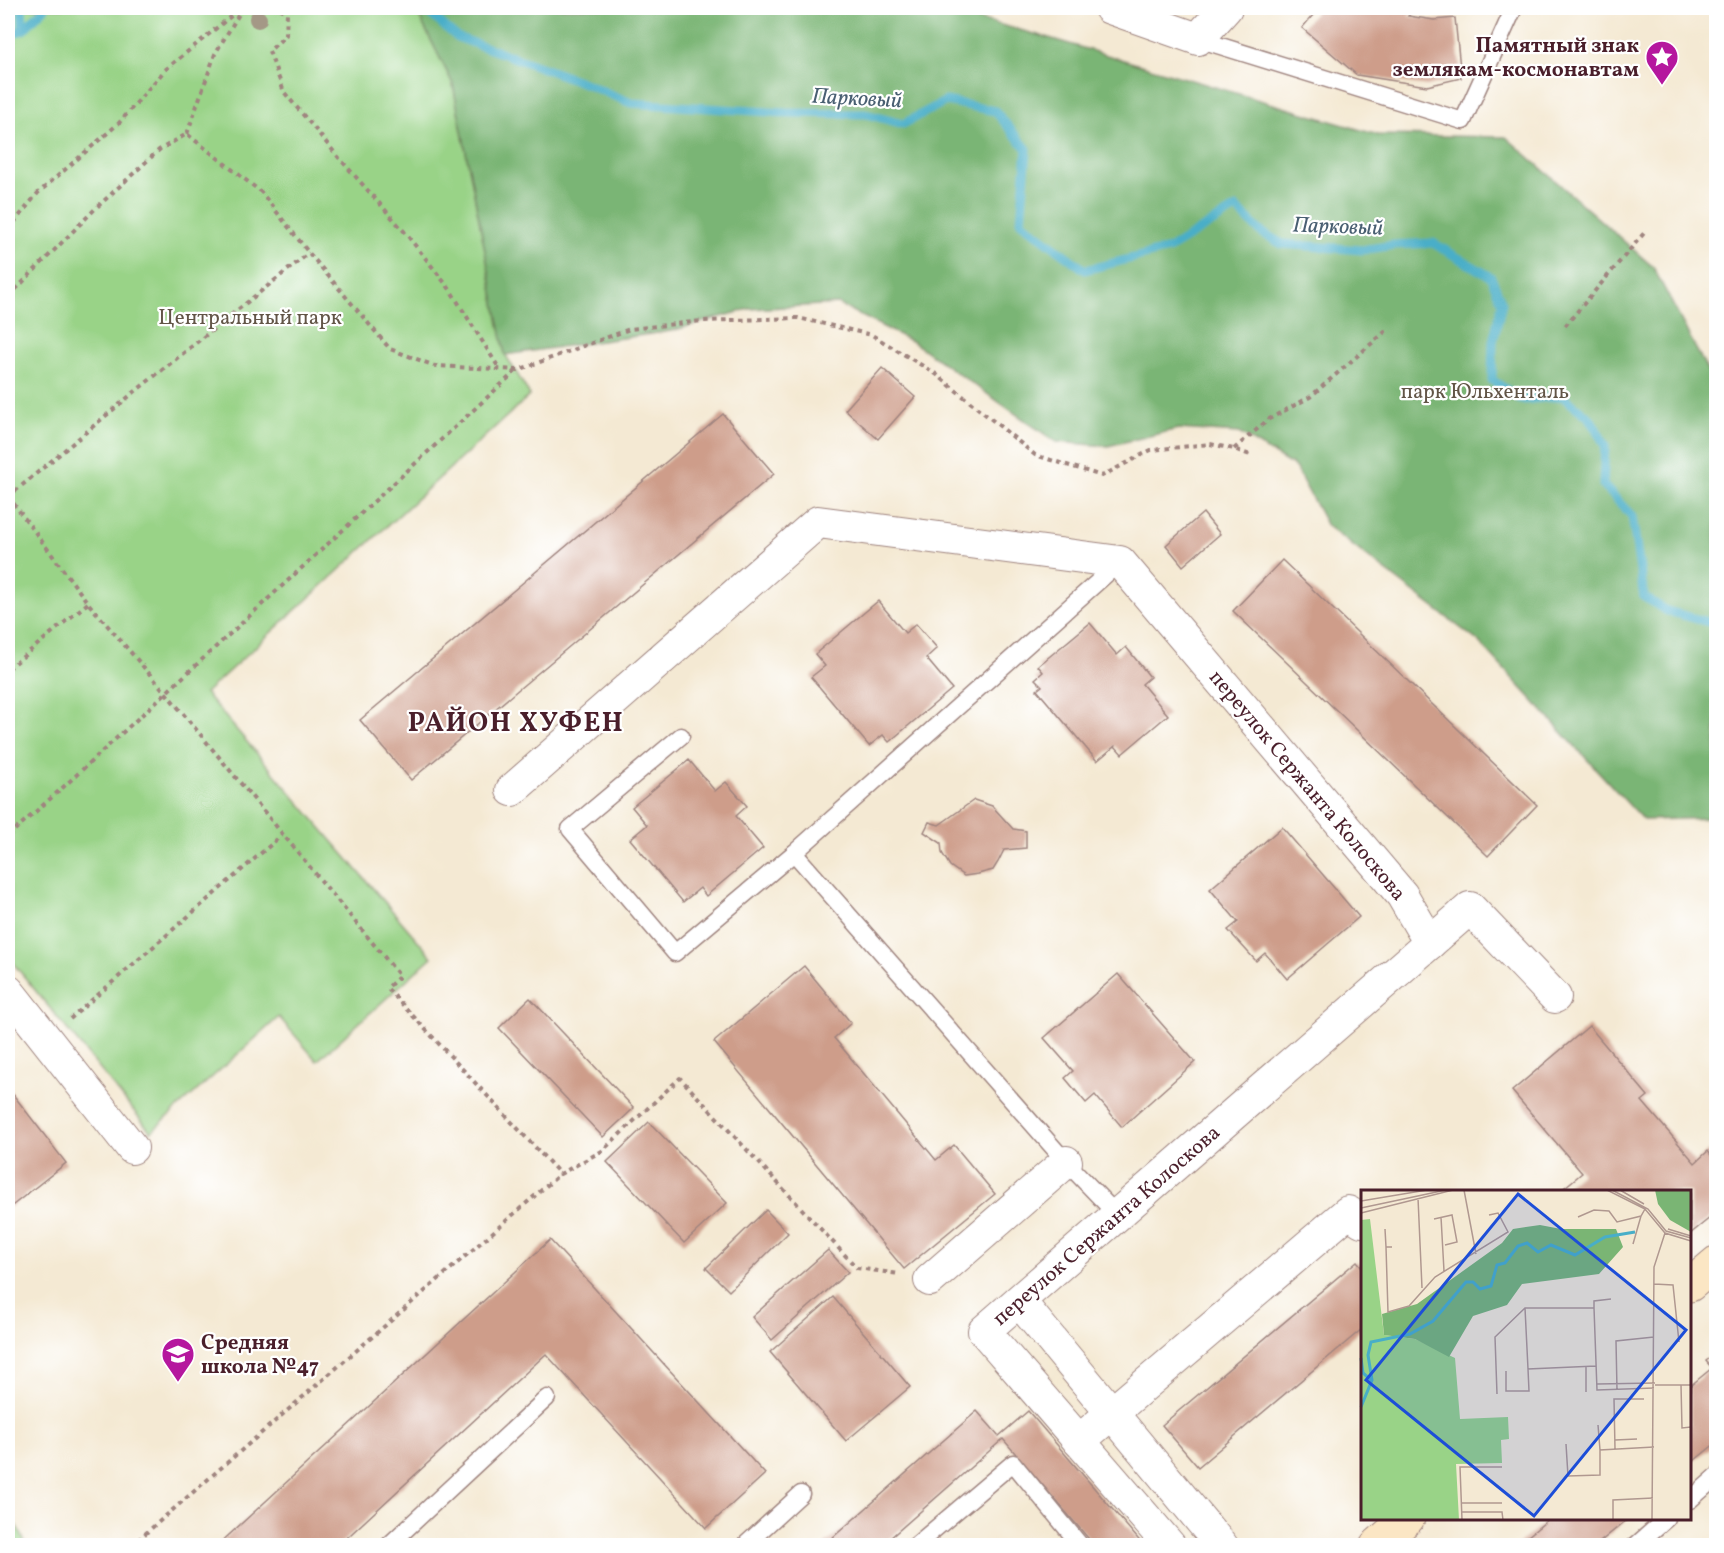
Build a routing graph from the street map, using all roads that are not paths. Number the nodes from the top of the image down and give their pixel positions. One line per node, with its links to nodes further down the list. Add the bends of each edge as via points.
1 (1110, 8): 4 (street)
2 (1226, 8): 4 (street)
3 (1514, 8): 4 (lane, via 1463,121)
4 (1198, 39)
5 (1120, 562): 7 (street, via 818,522); 8 (lane); 9 (street, переулок Сержанта Колоскова, via 1402,895)
6 (681, 736): 8 (lane, via 570,829 675,953)
7 (512, 790)
8 (794, 853): 13 (lane)
9 (1430, 943): 11 (street, via 1470,908); 14 (street, переулок Сержанта Колоскова)
10 (8, 991): 12 (street)
11 (1555, 998)
12 (132, 1148)
13 (1066, 1162): 14 (lane); 17 (street)
14 (1117, 1215): 19 (street, переулок Сержанта Колоскова)
15 (1361, 1220): 21 (street, via 1348,1212)
16 (1716, 1263): 18 (main road)
17 (915, 1277)
18 (1691, 1283)
19 (1019, 1301): 21 (street); 22 (street, переулок Сержанта Колоскова, via 984,1331)
20 (547, 1398): 28 (lane)
21 (1112, 1412): 22 (street); 33 (street)
22 (1079, 1441): 32 (street, переулок Сержанта Колоскова)
23 (1716, 1477): 25 (lane)
24 (801, 1494): 29 (lane)
25 (1691, 1498)
26 (1406, 1520): 34 (main road)
27 (1665, 1520): 35 (lane)
28 (388, 1545)
29 (744, 1545)
30 (915, 1545): 31 (lane, via 1012,1463)
31 (1081, 1545)
32 (1170, 1545)
33 (1222, 1545)
34 (1376, 1545)
35 (1635, 1545)

